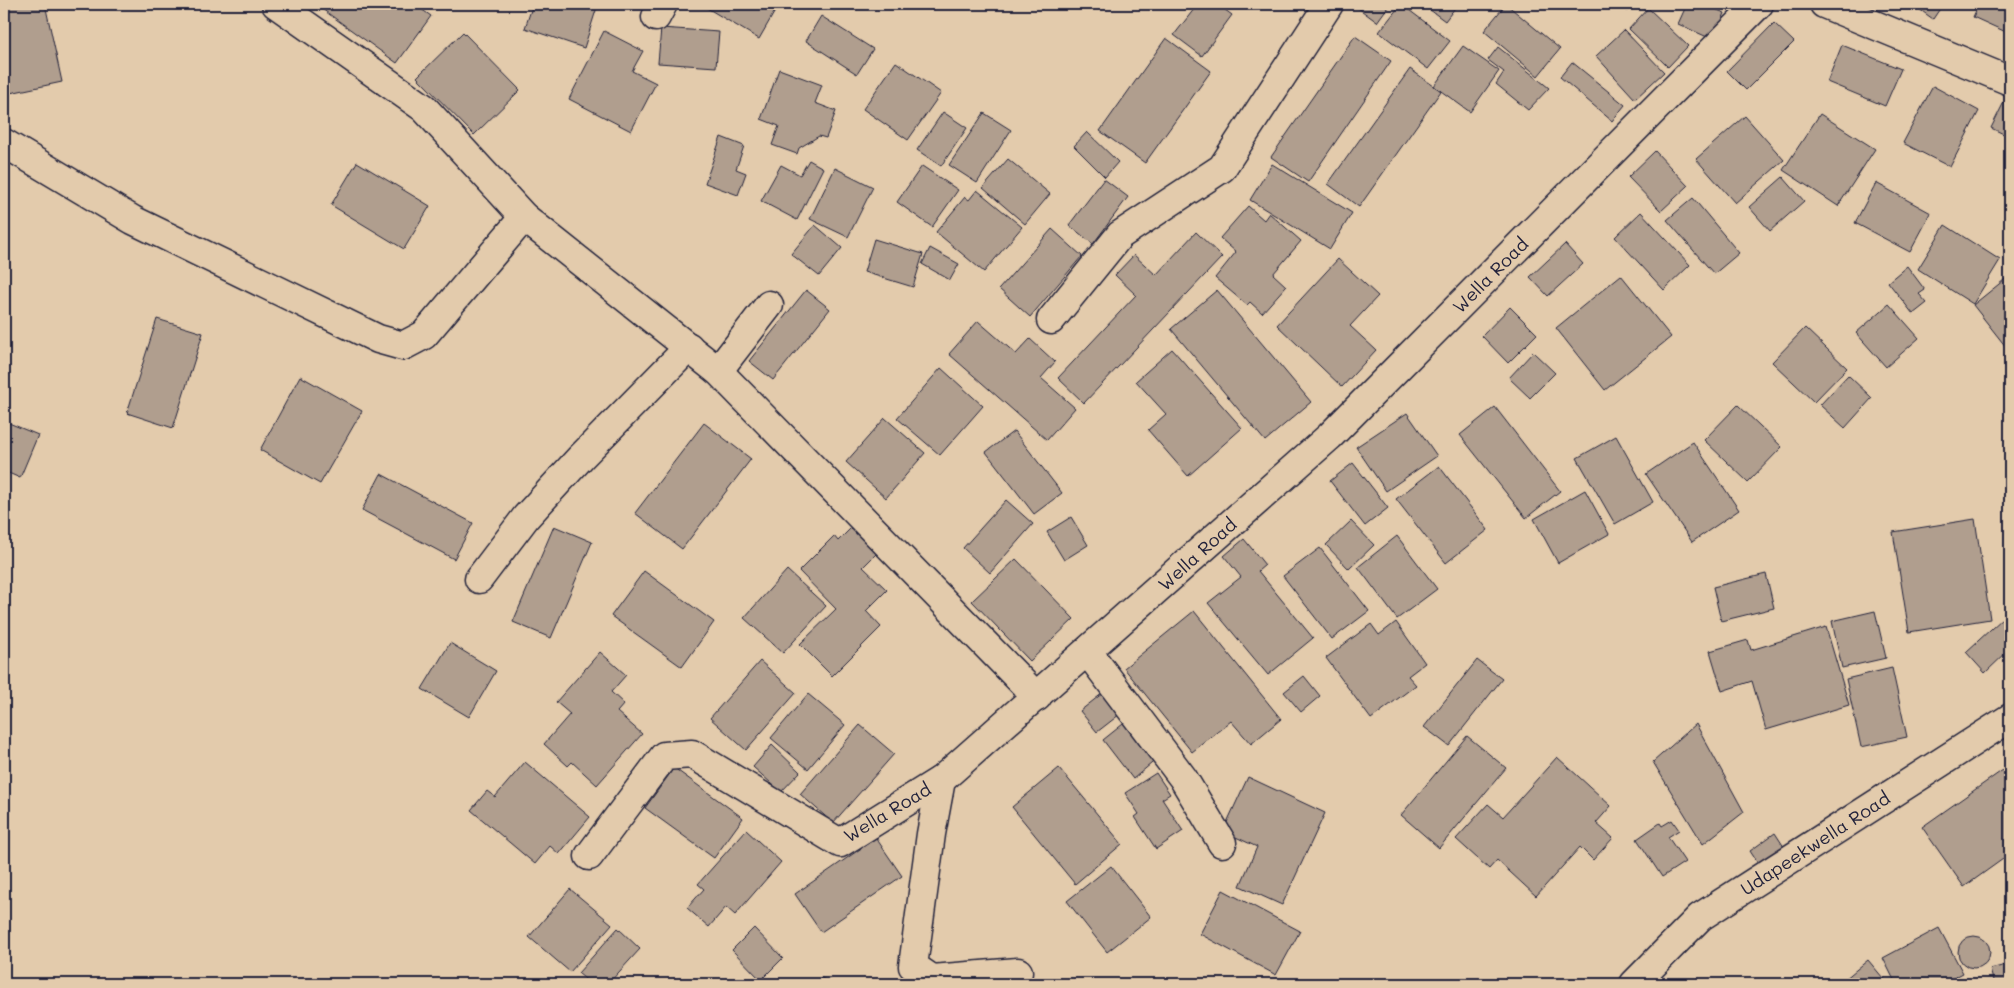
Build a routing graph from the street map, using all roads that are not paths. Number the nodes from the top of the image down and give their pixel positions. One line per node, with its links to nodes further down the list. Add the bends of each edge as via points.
1 (276, 4): 7 (street, via 424,108)
2 (1329, 4): 9 (street, via 1222,168 1120,234)
3 (1759, 4): 13 (street, Wella Road, via 1330,436)
4 (1824, 4): 5 (street)
5 (2010, 82)
6 (4, 143): 7 (street, via 133,220 378,339 403,346 424,335)
7 (524, 217): 10 (street)
8 (769, 305): 11 (street)
9 (1052, 320)
10 (688, 347): 11 (street); 12 (street, via 526,517)
11 (718, 371): 14 (street)
12 (479, 579)
13 (1088, 652): 14 (street, Wella Road); 17 (street, via 1183,778)
14 (1037, 697): 16 (street, Wella Road)
15 (2010, 718): 20 (street, Udapeekwella Road, via 1700,918)
16 (941, 780): 18 (street, Wella Road, via 840,843 692,754 664,756); 19 (street, via 930,834 913,966 932,979)
17 (1222, 843)
18 (588, 856)
19 (1018, 972)
20 (1634, 984)

